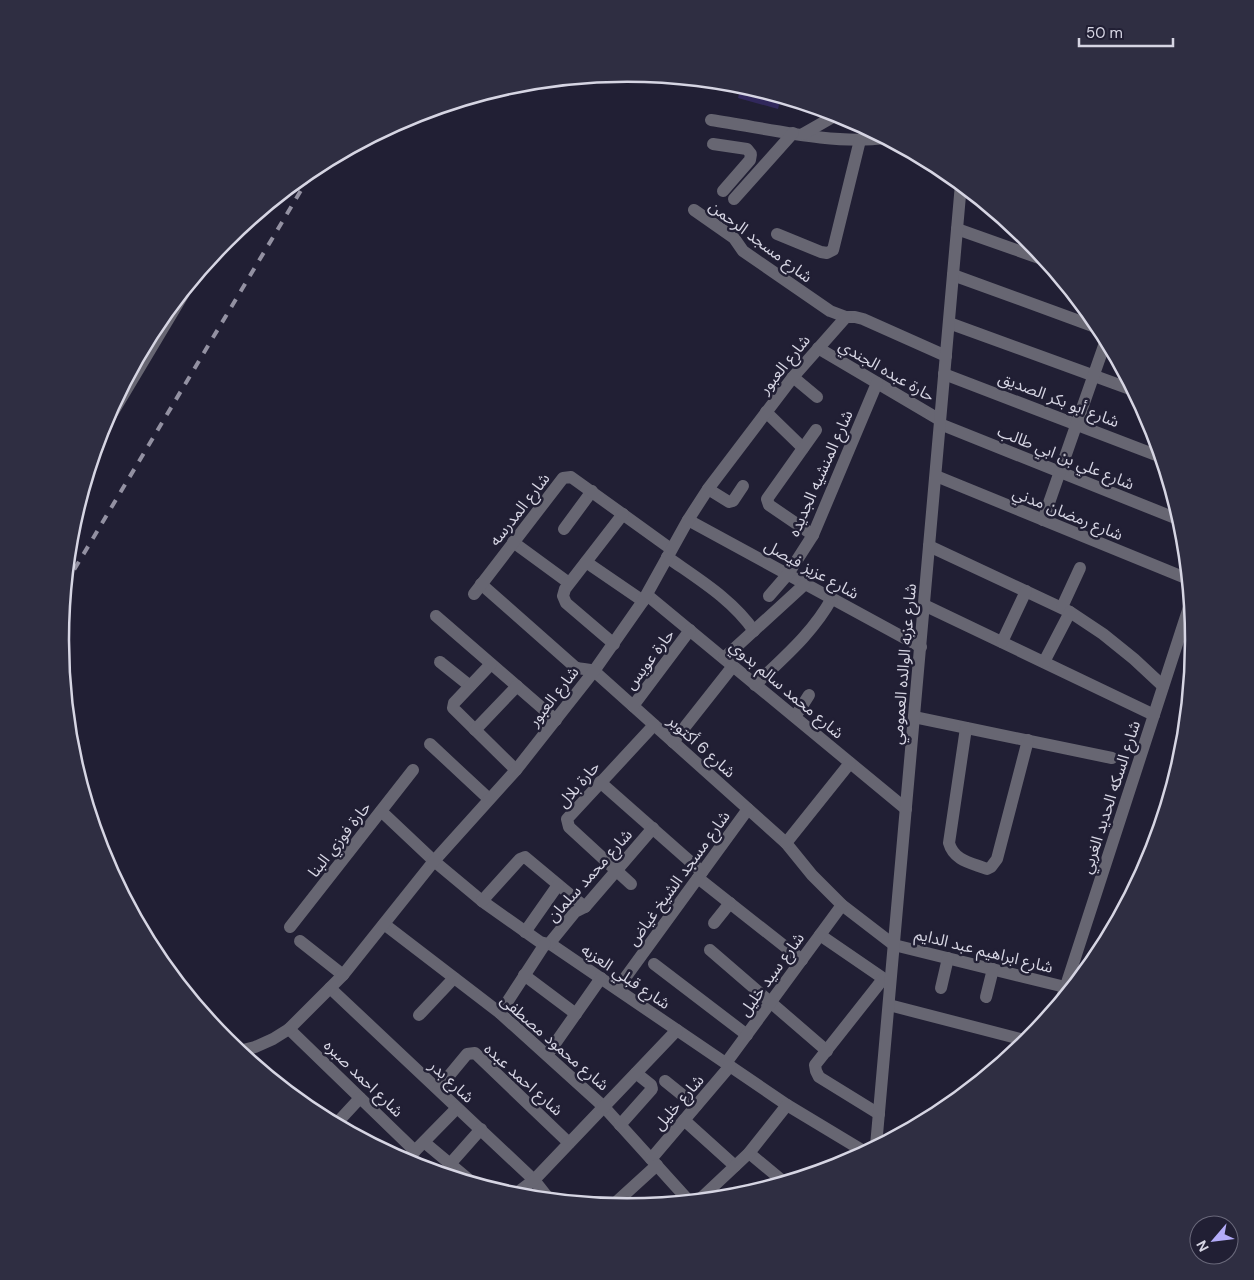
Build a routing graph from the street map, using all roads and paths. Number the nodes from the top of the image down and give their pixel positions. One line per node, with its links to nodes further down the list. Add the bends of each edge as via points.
1 (828, 119): 3 (street)
2 (712, 120): 3 (street)
3 (798, 133): 5 (street); 6 (street, via 733,190 751,154 747,150)
4 (874, 139): 5 (street)
5 (860, 140): 10 (street, via 833,250 824,253)
6 (713, 144)
7 (960, 192): 9 (street, شارع عزبه الوالده العمومي)
8 (694, 210): 13 (street, شارع مسجد الرحمن, via 734,238 743,251 830,311)
9 (957, 229): 11 (street); 12 (street, شارع عزبه الوالده العمومي)
10 (777, 234)
11 (1031, 255)
12 (953, 275): 14 (street, شارع عزبه الوالده العمومي); 15 (street)
13 (846, 317): 16 (street, شارع العبور); 18 (street, شارع مسجد الرحمن, via 863,319)
14 (949, 324): 18 (street, شارع عزبه الوالده العمومي); 20 (street)
15 (1087, 324)
16 (818, 348): 21 (street, شارع العبور); 22 (street, حارة عبده الجندي)
17 (1103, 349): 20 (street)
18 (946, 356): 19 (street, شارع عزبه الوالده العمومي)
19 (944, 374): 26 (street, شارع عزبه الوالده العمومي); 27 (street, شارع أبو بكر الصديق)
20 (1094, 376): 23 (street); 27 (street)
21 (793, 377): 24 (street); 25 (street, شارع العبور)
22 (877, 383): 26 (street, حارة عبده الجندي); 41 (street, شارع المنشيه الجديده)
23 (1125, 387)
24 (817, 397)
25 (766, 412): 29 (street); 34 (street, شارع العبور)
26 (940, 422): 31 (street, شارع علي بن ابي طالب); 32 (street, شارع عزبه الوالده العمومي)
27 (1077, 423): 30 (street, شارع أبو بكر الصديق); 31 (street)
28 (816, 430): 29 (street)
29 (803, 448): 41 (street, via 767,501)
30 (1153, 454)
31 (1060, 472): 37 (street, شارع علي بن ابي طالب); 39 (street)
32 (936, 476): 39 (street, شارع رمضان مدني); 43 (street, شارع عزبه الوالده العمومي)
33 (743, 486): 34 (street, via 729,502)
34 (708, 488): 38 (street, شارع العبور)
35 (592, 491): 36 (street, شارع المدرسه); 40 (street); 42 (street, شارع المدرسه, via 571,476 565,477)
36 (623, 514): 44 (street, شارع المدرسه); 45 (street)
37 (1171, 517)
38 (688, 520): 44 (street, شارع العبور); 47 (street, شارع عزيز فيصل)
39 (1043, 520): 48 (street, شارع رمضان مدني)
40 (564, 529)
41 (813, 535): 47 (street, شارع المنشيه الجديده)
42 (513, 542): 49 (street); 51 (street, شارع المدرسه)
43 (929, 546): 52 (street); 56 (street, شارع عزبه الوالده العمومي)
44 (669, 553): 54 (street, شارع العبور); 61 (street, شارع المدرسه, via 733,605)
45 (586, 562): 49 (street); 54 (street, شارع محمد سالم بدوي)
46 (1080, 568): 57 (street)
47 (788, 574): 50 (street, شارع عزيز فيصل); 53 (street, شارع المنشيه الجديده)
48 (1181, 576)
49 (569, 583): 63 (street, via 563,596 566,603)
50 (805, 584): 55 (street, شارع عزيز فيصل); 61 (street)
51 (478, 589): 69 (street, شارع 6 أكتوبر, via 575,667)
52 (1026, 591): 57 (street); 62 (street)
53 (769, 596)
54 (645, 598): 60 (street, شارع محمد سالم بدوي); 63 (street, شارع العبور)
55 (832, 598): 64 (street, شارع عزيز فيصل); 70 (street, via 813,628)
56 (924, 605): 62 (street); 64 (street, شارع عزبه الوالده العمومي)
57 (1066, 610): 67 (street); 73 (street, via 1103,634)
58 (436, 616): 68 (street)
59 (1184, 621): 73 (street, شارع السكه الحديد الغربي)
60 (690, 630): 66 (street, شارع محمد سالم بدوي); 75 (street, حارة عويس)
61 (754, 631): 66 (street)
62 (1002, 642): 67 (street)
63 (614, 644): 69 (street, شارع العبور)
64 (920, 647): 78 (street, شارع عزبه الوالده العمومي)
65 (440, 662): 71 (street)
66 (728, 662): 70 (street, شارع محمد سالم بدوي); 84 (street)
67 (1044, 662): 76 (street)
68 (491, 664): 71 (street); 72 (street)
69 (594, 671): 75 (street, شارع 6 أكتوبر); 79 (street, شارع العبور)
70 (755, 684): 77 (street, شارع محمد سالم بدوي)
71 (470, 686): 82 (street, via 454,703 454,708)
72 (517, 686): 79 (street); 82 (street)
73 (1163, 686): 76 (street, شارع السكه الحديد الغربي)
74 (809, 695): 77 (street)
75 (634, 706): 80 (street, شارع 6 أكتوبر)
76 (1154, 715): 124 (street, شارع السكه الحديد الغربي)
77 (795, 717): 87 (street, شارع محمد سالم بدوي)
78 (914, 717): 81 (street); 93 (street, شارع عزبه الوالده العمومي)
79 (556, 720): 89 (street, شارع العبور)
80 (654, 725): 84 (street, شارع 6 أكتوبر); 90 (street, حارة بلال)
81 (966, 728): 83 (street); 83 (street, via 950,843 954,855 986,869 997,859)
82 (475, 730): 89 (street)
83 (1028, 740): 86 (street)
84 (673, 742): 92 (street, شارع 6 أكتوبر)
85 (430, 744): 91 (street)
86 (1112, 758)
87 (850, 763): 93 (street, شارع محمد سالم بدوي); 96 (street)
88 (413, 770): 94 (street, حارة فوزي البنا)
89 (516, 770): 91 (street, شارع العبور)
90 (600, 782): 95 (street); 98 (street, حارة بلال, via 568,816 567,822)
91 (489, 799): 97 (street, شارع العبور)
92 (748, 809): 96 (street, شارع 6 أكتوبر); 99 (street, شارع مسجد الشيخ غياض)
93 (906, 809): 113 (street, شارع عزبه الوالده العمومي)
94 (381, 811): 97 (street, شارع قبلي العزبه); 108 (street, حارة فوزي البنا)
95 (652, 828): 98 (street, شارع محمد سلمان); 99 (street)
96 (786, 843): 104 (street, شارع 6 أكتوبر)
97 (434, 861): 102 (street, شارع قبلي العزبه); 107 (street, شارع العبور)
98 (616, 870): 100 (street, حارة بلال); 105 (street, شارع محمد سلمان)
99 (700, 875): 103 (street); 128 (street, شارع مسجد الشيخ غياض)
100 (632, 884)
101 (558, 885): 102 (street, via 523,857); 105 (street); 109 (street)
102 (482, 900): 109 (street, شارع قبلي العزبه)
103 (730, 903): 106 (street); 116 (street)
104 (842, 905): 110 (street, شارع سيد خليل); 113 (street, شارع 6 أكتوبر)
105 (585, 907): 112 (street, شارع محمد سلمان, via 575,912)
106 (714, 923)
107 (384, 924): 119 (street, شارع العبور); 121 (street, شارع محمود مصطفى)
108 (290, 927)
109 (525, 932): 112 (street, شارع قبلي العزبه)
110 (820, 935): 116 (street, شارع سيد خليل); 123 (street)
111 (300, 941): 119 (street)
112 (547, 944): 120 (street, شارع محمد سلمان); 122 (street, شارع قبلي العزبه)
113 (894, 945): 115 (street, شارع ابراهيم عبد الدايم); 123 (street, شارع عزبه الوالده العمومي)
114 (710, 950): 130 (street)
115 (948, 958): 118 (street, شارع ابراهيم عبد الدايم); 127 (street)
116 (802, 960): 130 (street, شارع سيد خليل)
117 (654, 964): 137 (street)
118 (993, 969): 125 (street, شارع ابراهيم عبد الدايم); 129 (street)
119 (343, 975): 126 (street, شارع العبور)
120 (524, 975): 132 (street, شارع محمد سلمان); 133 (street)
121 (454, 978): 132 (street, شارع محمود مصطفى); 134 (street)
122 (601, 978): 128 (street, شارع قبلي العزبه); 133 (street)
123 (887, 982): 131 (street, شارع عزبه الوالده العمومي); 140 (street)
124 (1065, 985)
125 (1065, 987)
126 (330, 988): 135 (street, شارع العبور); 145 (street, شارع بدر)
127 (941, 988)
128 (617, 989): 136 (street, شارع قبلي العزبه)
129 (986, 996)
130 (770, 1002): 137 (street, شارع سيد خليل); 140 (street)
131 (889, 1005): 138 (street); 151 (street, شارع عزبه الوالده العمومي)
132 (500, 1013): 141 (street, شارع محمود مصطفى)
133 (576, 1014): 141 (street)
134 (420, 1015)
135 (289, 1029): 139 (street, شارع العبور); 146 (street, شارع احمد صبره)
136 (677, 1030): 142 (street, شارع قبلي العزبه); 143 (street)
137 (747, 1035): 142 (street, شارع سيد خليل)
138 (1018, 1038)
139 (247, 1049)
140 (827, 1051): 151 (street, via 815,1065 819,1077)
141 (547, 1055): 149 (street, شارع محمود مصطفى)
142 (728, 1065): 147 (street, شارع قبلي العزبه); 148 (street, شارع خليل)
143 (636, 1073): 149 (street); 154 (street, via 652,1090)
144 (665, 1081): 148 (street)
145 (438, 1089): 150 (street, شارع بدر); 157 (street, شارع احمد عبده, via 467,1054 475,1053)
146 (360, 1098): 152 (street); 158 (street, شارع احمد صبره)
147 (787, 1105): 159 (street, شارع قبلي العزبه); 160 (street)
148 (696, 1106): 153 (street, شارع خليل)
149 (604, 1107): 154 (street, شارع محمود مصطفى); 157 (street)
150 (457, 1108): 155 (street, شارع بدر); 158 (street)
151 (879, 1114): 156 (street, شارع عزبه الوالده العمومي)
152 (341, 1119)
153 (684, 1120): 162 (street, شارع خليل); 164 (street)
154 (620, 1125): 162 (street, شارع محمود مصطفى)
155 (481, 1130): 163 (street); 167 (street, شارع بدر)
156 (877, 1140)
157 (569, 1143): 167 (street)
158 (420, 1146): 161 (street); 163 (street, شارع احمد صبره)
159 (858, 1148)
160 (749, 1153): 164 (street); 166 (street)
161 (411, 1155)
162 (654, 1162): 171 (street, شارع محمود مصطفى); 172 (street, شارع خليل)
163 (450, 1164): 165 (street, شارع احمد صبره)
164 (735, 1166): 170 (street)
165 (460, 1173)
166 (778, 1177)
167 (534, 1180): 168 (street); 169 (street, شارع بدر)
168 (522, 1189)
169 (543, 1191)
170 (708, 1192)
171 (683, 1195)
172 (620, 1198)

